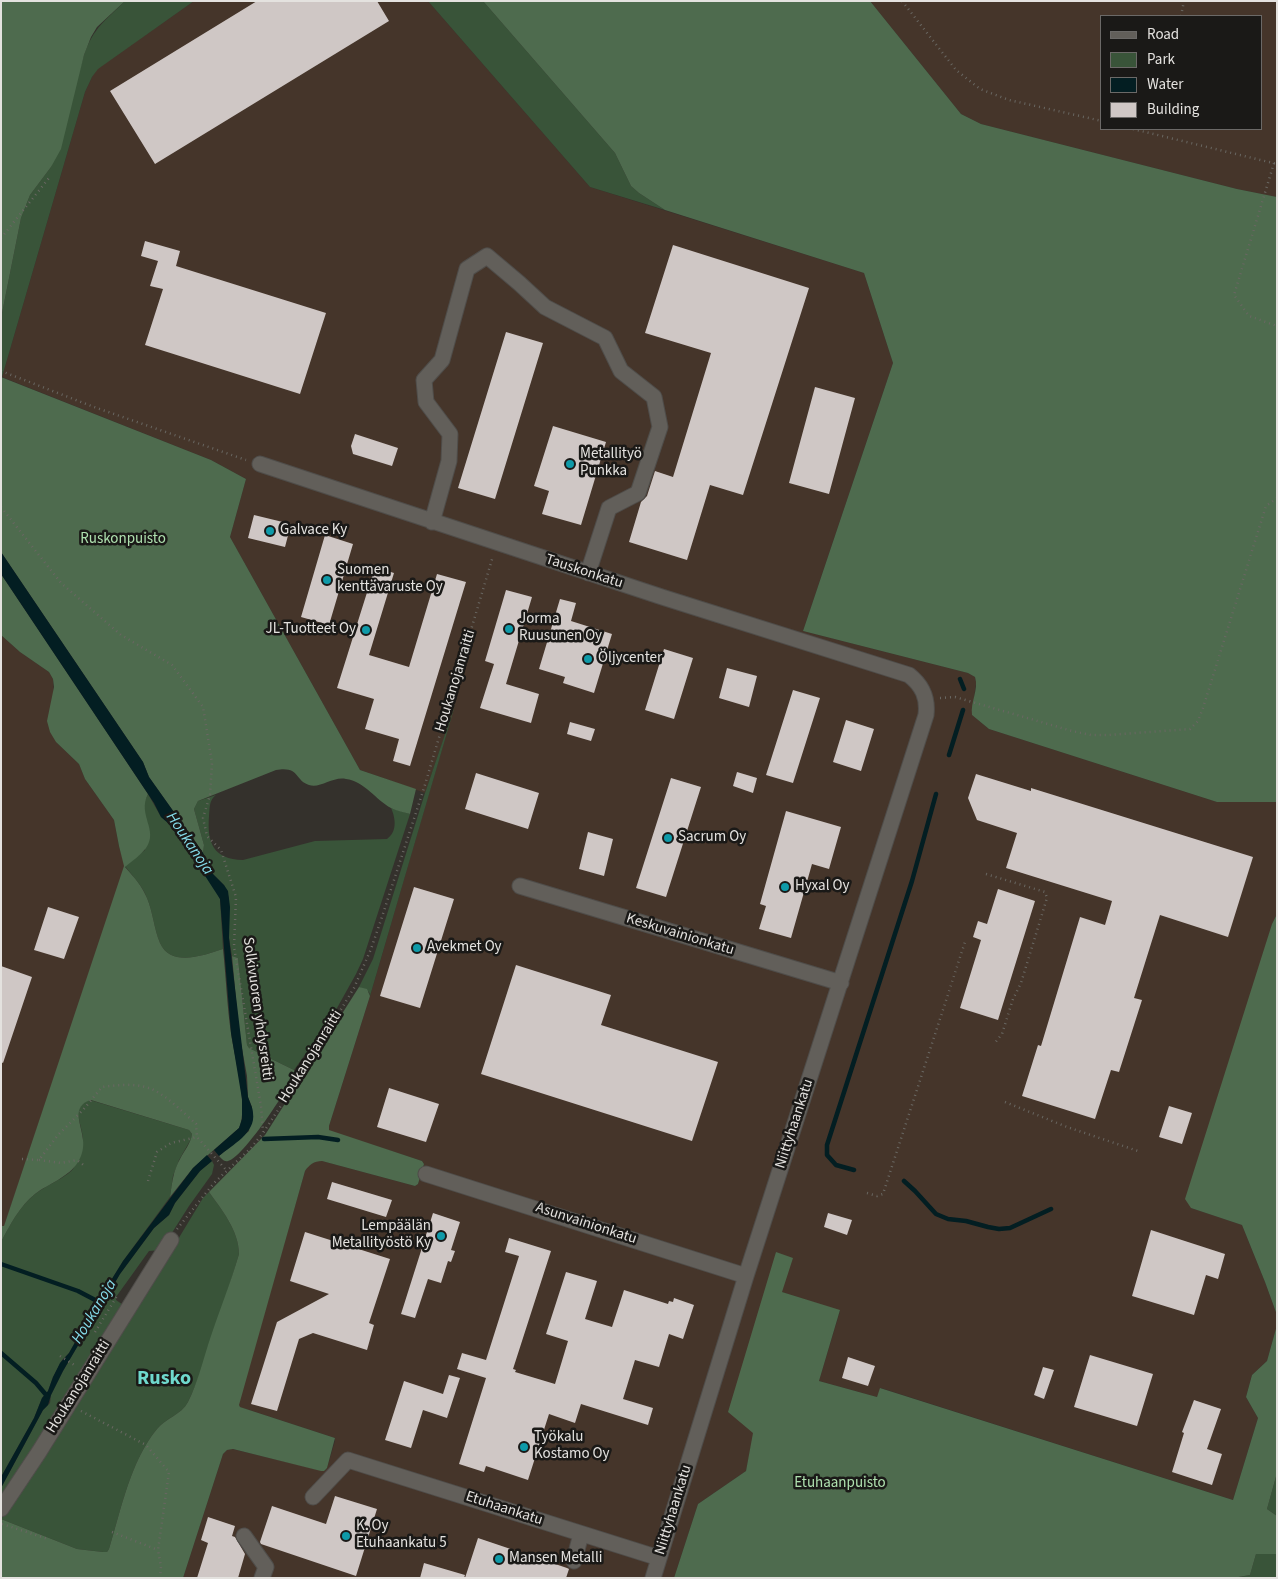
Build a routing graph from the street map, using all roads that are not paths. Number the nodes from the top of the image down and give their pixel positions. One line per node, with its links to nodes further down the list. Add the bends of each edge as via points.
1 (260, 464): 2 (street, Tauskonkatu)
2 (432, 522): 3 (street, Tauskonkatu); 3 (street, via 449,461 450,434 426,402 424,380 442,360 468,269 487,256 545,307 605,338 621,371 654,397 660,427 638,493 609,508)
3 (588, 573): 4 (street, Tauskonkatu, via 909,675 918,682)
4 (926, 699): 6 (street, Niittyhaankatu, via 926,715)
5 (520, 886): 6 (street, Keskuvainionkatu)
6 (841, 983): 9 (street, Niittyhaankatu)
7 (426, 1174): 9 (street, Asunvainionkatu)
8 (171, 1240): 11 (street, Houkanojanraitti)
9 (746, 1276): 14 (street, Niittyhaankatu)
10 (313, 1497): 12 (street, Etuhaankatu, via 348,1460)
11 (1, 1509)
12 (582, 1534): 14 (street, Etuhaankatu); 15 (street)
13 (244, 1536): 16 (street, via 266,1567)
14 (659, 1558): 17 (street, Niittyhaankatu)
15 (574, 1561)
16 (262, 1578)
17 (653, 1578)

